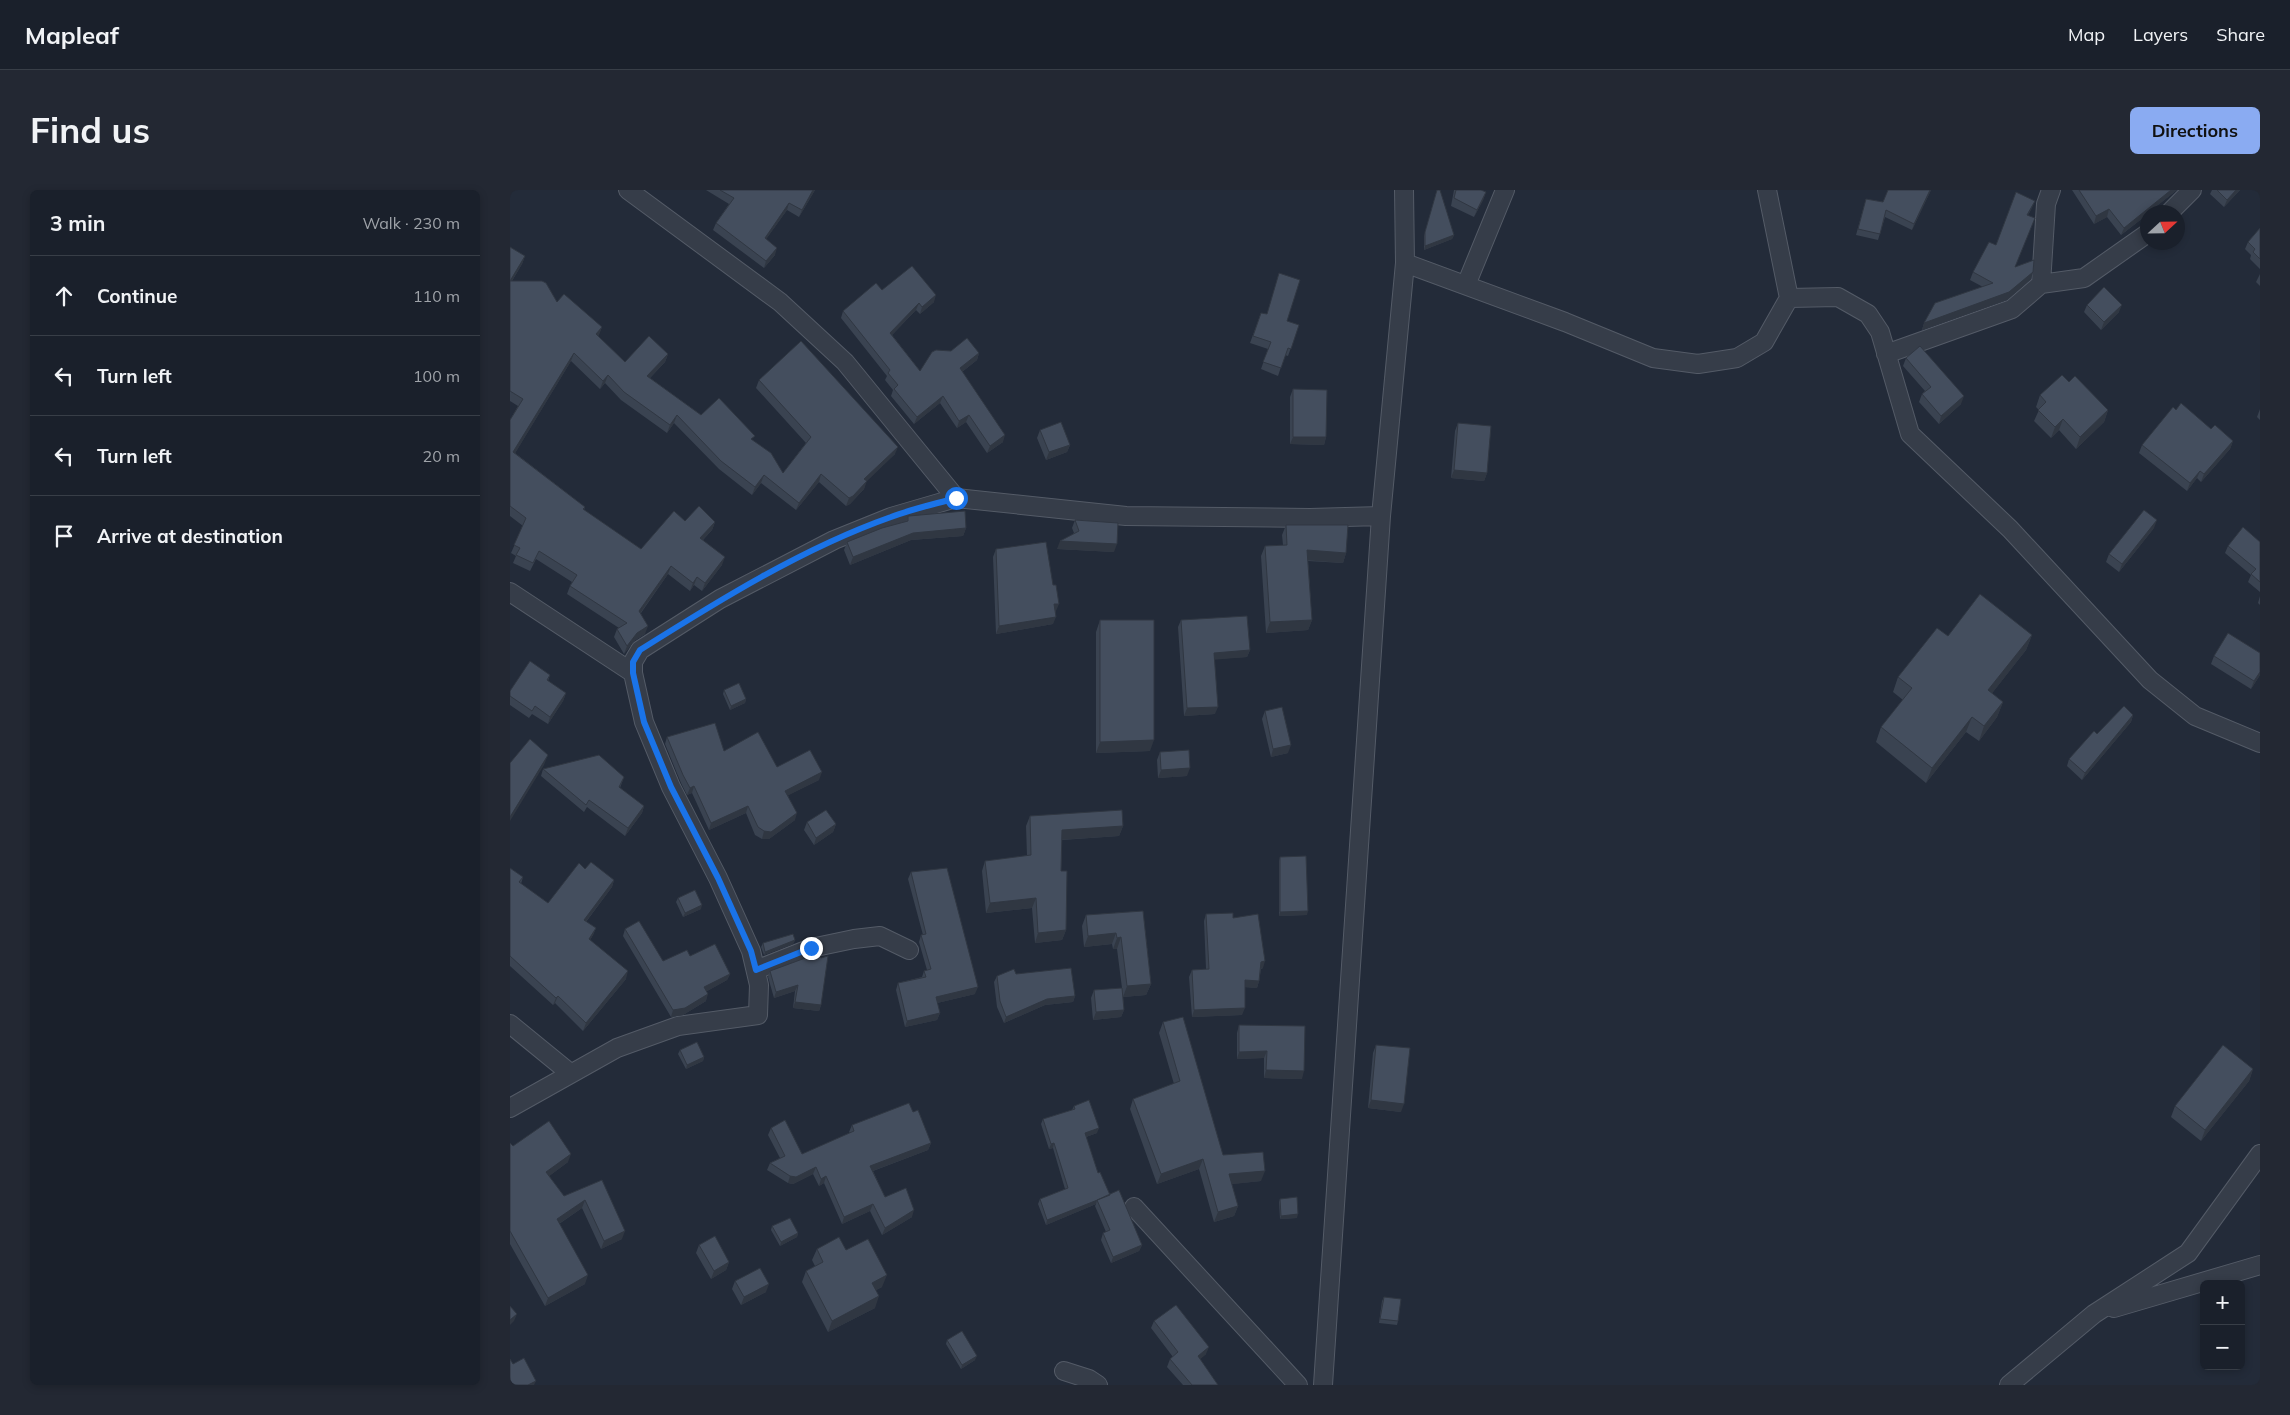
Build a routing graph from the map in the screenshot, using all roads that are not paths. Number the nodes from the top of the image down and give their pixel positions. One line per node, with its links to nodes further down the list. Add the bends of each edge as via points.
1 (628, 190): 14 (street, via 780,302 845,362)
2 (1404, 190): 9 (street)
3 (1505, 190): 11 (street)
4 (1767, 190): 12 (street)
5 (2051, 190): 10 (street, via 2046,204)
6 (2192, 190): 7 (street)
7 (2177, 205)
8 (2140, 239): 10 (street, via 2084,278)
9 (1405, 263): 11 (street); 15 (street)
10 (2041, 284): 13 (street, via 2012,309)
11 (1466, 285): 12 (street, via 1653,358 1698,364 1737,358 1764,342)
12 (1790, 298): 13 (street, via 1838,297 1868,314 1880,332)
13 (1886, 354): 18 (street, via 1910,434 2010,530 2150,680 2195,716)
14 (956, 498): 15 (street, via 1126,516); 17 (street, via 891,517 834,540 720,599 640,650 633,662)
15 (1381, 516): 31 (street)
16 (510, 592): 17 (street)
17 (633, 673): 20 (street, via 644,722 671,787 751,951)
18 (2260, 743)
19 (909, 950): 20 (street, via 880,936 854,939 811,948)
20 (756, 970): 22 (street, via 758,1015 678,1026 617,1048)
21 (510, 1024): 22 (street)
22 (570, 1073): 23 (street)
23 (510, 1108)
24 (2260, 1154): 27 (street, via 2188,1253)
25 (1134, 1207): 30 (street)
26 (2260, 1265): 27 (street)
27 (2094, 1314): 32 (street)
28 (1064, 1370): 29 (street)
29 (1098, 1385)
30 (1298, 1385)
31 (1323, 1385)
32 (2009, 1385)

